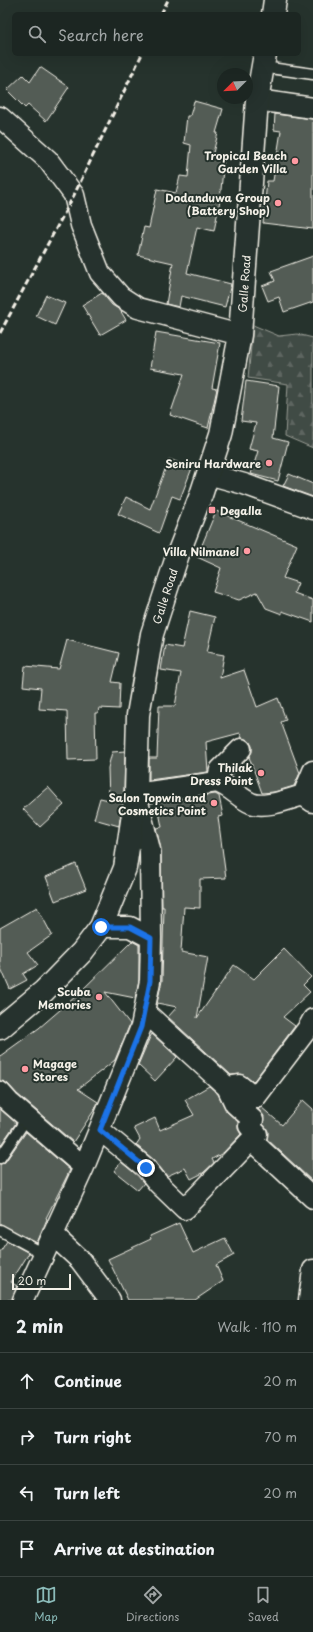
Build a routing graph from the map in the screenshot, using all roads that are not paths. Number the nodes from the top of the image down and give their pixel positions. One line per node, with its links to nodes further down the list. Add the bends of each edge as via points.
1 (275, 0): 2 (highway)
2 (273, 12)
3 (264, 60): 4 (lane); 5 (highway, Galle Road)
4 (313, 74)
5 (257, 100): 6 (street); 8 (highway, Galle Road)
6 (313, 108)
7 (0, 117): 8 (street, via 48,160 74,195 81,225 100,272 121,298 138,308)
8 (240, 335): 9 (highway, Galle Road, via 221,434)
9 (208, 474): 10 (street); 14 (highway, Galle Road, via 152,634 138,715)
10 (313, 509)
11 (240, 749): 13 (street, via 220,770)
12 (313, 771): 15 (street)
13 (217, 782): 14 (street); 15 (street, via 228,786 252,804 262,805)
14 (136, 794): 16 (highway, Galle Road, via 125,868); 17 (street, via 150,850)
15 (310, 797)
16 (101, 927): 17 (street, via 130,927); 20 (highway, Galle Road, via 82,952 44,991)
17 (151, 938): 18 (street, via 150,981)
18 (144, 1011): 21 (street); 24 (street, via 141,1027)
19 (313, 1019): 21 (street, via 255,1098 239,1086)
20 (0, 1028)
21 (226, 1087): 25 (street, via 235,1104 253,1120 249,1126 257,1134)
22 (0, 1092): 23 (street)
23 (27, 1118): 26 (lane); 27 (street)
24 (100, 1130): 25 (street, via 146,1168 185,1209); 27 (street)
25 (251, 1140): 28 (street)
26 (0, 1158)
27 (84, 1167): 30 (street)
28 (313, 1198)
29 (0, 1230): 31 (lane)
30 (53, 1235): 31 (street); 34 (street, via 80,1260)
31 (44, 1254): 33 (street)
32 (313, 1270): 35 (street)
33 (23, 1300)
34 (110, 1300)
35 (309, 1300)

